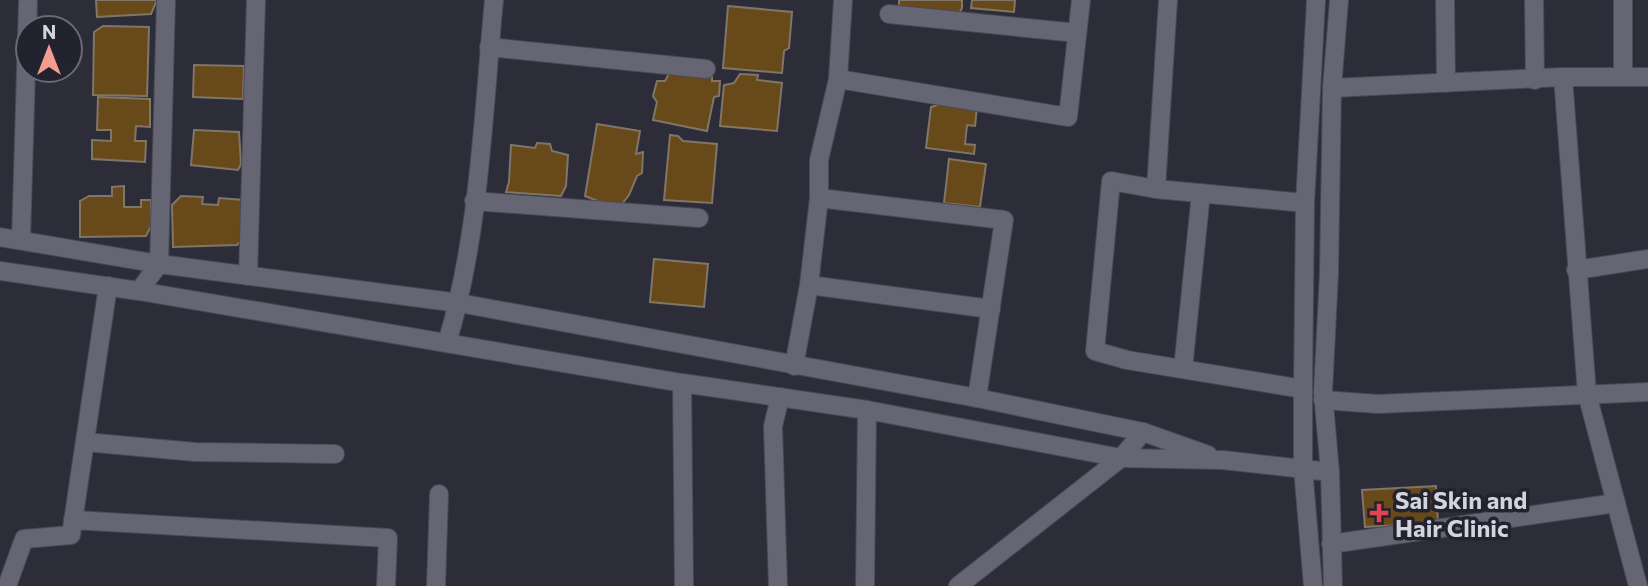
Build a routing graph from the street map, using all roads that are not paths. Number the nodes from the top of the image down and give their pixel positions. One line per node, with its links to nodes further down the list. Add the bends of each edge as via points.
1 (166, 0): 33 (street)
2 (256, 0): 36 (street)
3 (494, 0): 15 (street)
4 (842, 0): 20 (street)
5 (1080, 0): 14 (street)
6 (1168, 0): 24 (street)
7 (1316, 0): 28 (street)
8 (1339, 0): 23 (street)
9 (1445, 0): 22 (street)
10 (1534, 0): 21 (street)
11 (1623, 0): 18 (street)
12 (28, 3): 31 (street)
13 (889, 14): 14 (street)
14 (1077, 33): 20 (street, via 1068,117)
15 (489, 47): 16 (street); 27 (street)
16 (706, 69)
17 (1563, 77): 18 (street); 21 (street); 34 (street)
18 (1623, 77): 19 (street)
19 (1648, 77)
20 (838, 79): 26 (street, via 819,160)
21 (1535, 80): 22 (street)
22 (1446, 83): 23 (street)
23 (1332, 88): 51 (street)
24 (1156, 189): 25 (street); 44 (street, via 1111,181 1095,351)
25 (1201, 193): 28 (street); 44 (street)
26 (819, 198): 37 (street); 41 (street, via 1004,220)
27 (474, 201): 29 (street); 40 (street)
28 (1305, 203): 46 (street)
29 (699, 218)
30 (0, 237): 31 (street)
31 (21, 240): 33 (street)
32 (1648, 259): 34 (street)
33 (159, 264): 36 (street); 39 (street)
34 (1576, 270): 48 (street)
35 (0, 271): 38 (street)
36 (248, 276): 40 (street)
37 (809, 285): 41 (street); 43 (street)
38 (108, 286): 39 (street); 54 (street)
39 (139, 291): 42 (street)
40 (459, 303): 42 (street); 43 (street)
41 (991, 309): 50 (street)
42 (447, 343): 45 (street)
43 (794, 366): 50 (street)
44 (1183, 369): 46 (street)
45 (682, 383): 49 (street); 67 (street)
46 (1303, 389): 58 (street)
47 (1648, 392): 48 (street)
48 (1587, 394): 51 (street, via 1378,404); 61 (street)
49 (780, 397): 52 (street); 68 (street, via 773,426)
50 (977, 398): 53 (street)
51 (1323, 400): 59 (street)
52 (867, 410): 56 (street); 69 (street)
53 (1143, 432): 56 (street); 57 (street)
54 (85, 442): 55 (street, via 195,452); 62 (street)
55 (335, 454)
56 (1121, 458): 57 (street); 70 (street)
57 (1223, 460): 58 (street)
58 (1303, 468): 59 (street); 71 (street)
59 (1330, 472): 63 (street)
60 (439, 494): 66 (street)
61 (1616, 503): 63 (street); 73 (street)
62 (73, 520): 64 (street, via 71,535 24,539); 65 (street, via 388,538)
63 (1331, 544): 72 (street)
64 (7, 586)
65 (386, 586)
66 (436, 586)
67 (684, 586)
68 (778, 586)
69 (865, 586)
70 (958, 586)
71 (1313, 586)
72 (1333, 586)
73 (1638, 586)

